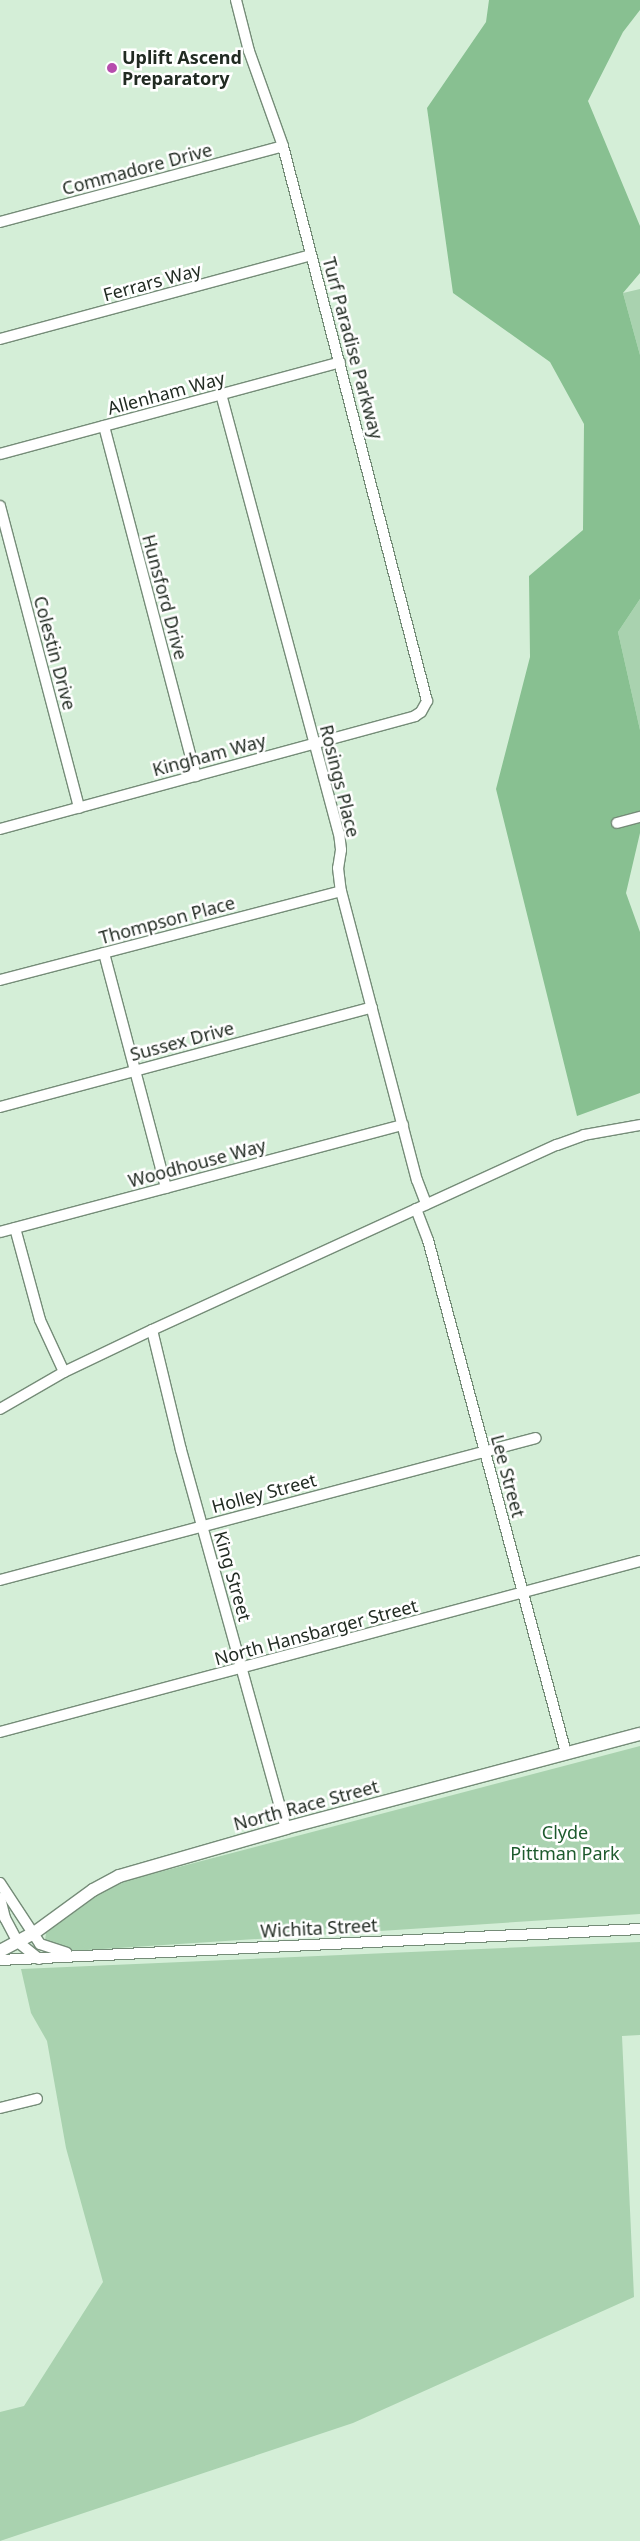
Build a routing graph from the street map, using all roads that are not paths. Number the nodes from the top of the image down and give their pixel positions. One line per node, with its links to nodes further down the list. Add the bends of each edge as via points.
1 (236, 0): 2 (street, Turf Paradise Parkway, via 249,51)
2 (283, 146): 3 (street, Commadore Drive); 4 (street, Turf Paradise Parkway)
3 (0, 222)
4 (312, 256): 5 (street, Ferrars Way); 6 (street, Turf Paradise Parkway)
5 (0, 339)
6 (340, 362): 7 (street, Allenham Way); 11 (street, Turf Paradise Parkway, via 427,694)
7 (221, 394): 8 (street, Allenham Way); 12 (street, Rosings Place)
8 (104, 426): 9 (street, Allenham Way); 13 (street, Hunsford Drive)
9 (0, 454)
10 (0, 506): 14 (street, Colestin Drive)
11 (425, 708): 12 (street, Kingham Way, via 415,716)
12 (315, 743): 13 (street, Kingham Way); 18 (street, Rosings Place, via 339,833 338,878)
13 (196, 776): 14 (street, Kingham Way)
14 (79, 808): 17 (street, Kingham Way)
15 (640, 817): 16 (street)
16 (617, 823)
17 (0, 829)
18 (341, 891): 19 (street, Thompson Place); 21 (street, Rosings Place)
19 (104, 953): 20 (street, Thompson Place); 22 (street)
20 (0, 978)
21 (372, 1007): 22 (street, Sussex Drive); 24 (street, Rosings Place)
22 (135, 1070): 23 (street, Sussex Drive); 26 (street)
23 (0, 1107)
24 (403, 1125): 26 (street, Woodhouse Way); 27 (street, Rosings Place)
25 (640, 1125): 27 (street, via 584,1135 557,1144)
26 (166, 1188): 29 (street, Woodhouse Way)
27 (426, 1204): 28 (street)
28 (416, 1209): 31 (street); 35 (street, Lee Street, via 428,1240)
29 (15, 1228): 30 (street, Woodhouse Way); 32 (street, via 40,1320)
30 (0, 1232)
31 (152, 1330): 32 (street); 36 (street, King Street)
32 (64, 1372): 33 (street)
33 (0, 1409)
34 (536, 1438): 35 (street, Holley Street)
35 (484, 1451): 36 (street, Holley Street); 39 (street, Lee Street)
36 (202, 1526): 38 (street, Holley Street); 40 (street, King Street)
37 (640, 1561): 39 (street, North Hansbarger Street)
38 (0, 1580)
39 (522, 1593): 40 (street, North Hansbarger Street); 43 (street, Lee Street)
40 (242, 1669): 41 (street, North Hansbarger Street); 44 (street, King Street)
41 (0, 1732)
42 (640, 1734): 43 (main road, North Race Street)
43 (566, 1753): 44 (main road, North Race Street)
44 (286, 1828): 48 (main road, North Race Street, via 119,1876 93,1890)
45 (0, 1883): 48 (street)
46 (0, 1898): 49 (street, via 5,1918)
47 (640, 1929): 51 (street, Wichita Street)
48 (34, 1933): 49 (main road, North Race Street); 51 (street, via 40,1944)
49 (18, 1942): 50 (main road, North Race Street); 52 (street)
50 (0, 1951)
51 (78, 1956): 52 (street, Wichita Street)
52 (39, 1959): 53 (street, Wichita Street)
53 (0, 1960)
54 (37, 2099): 55 (street)
55 (0, 2108)

